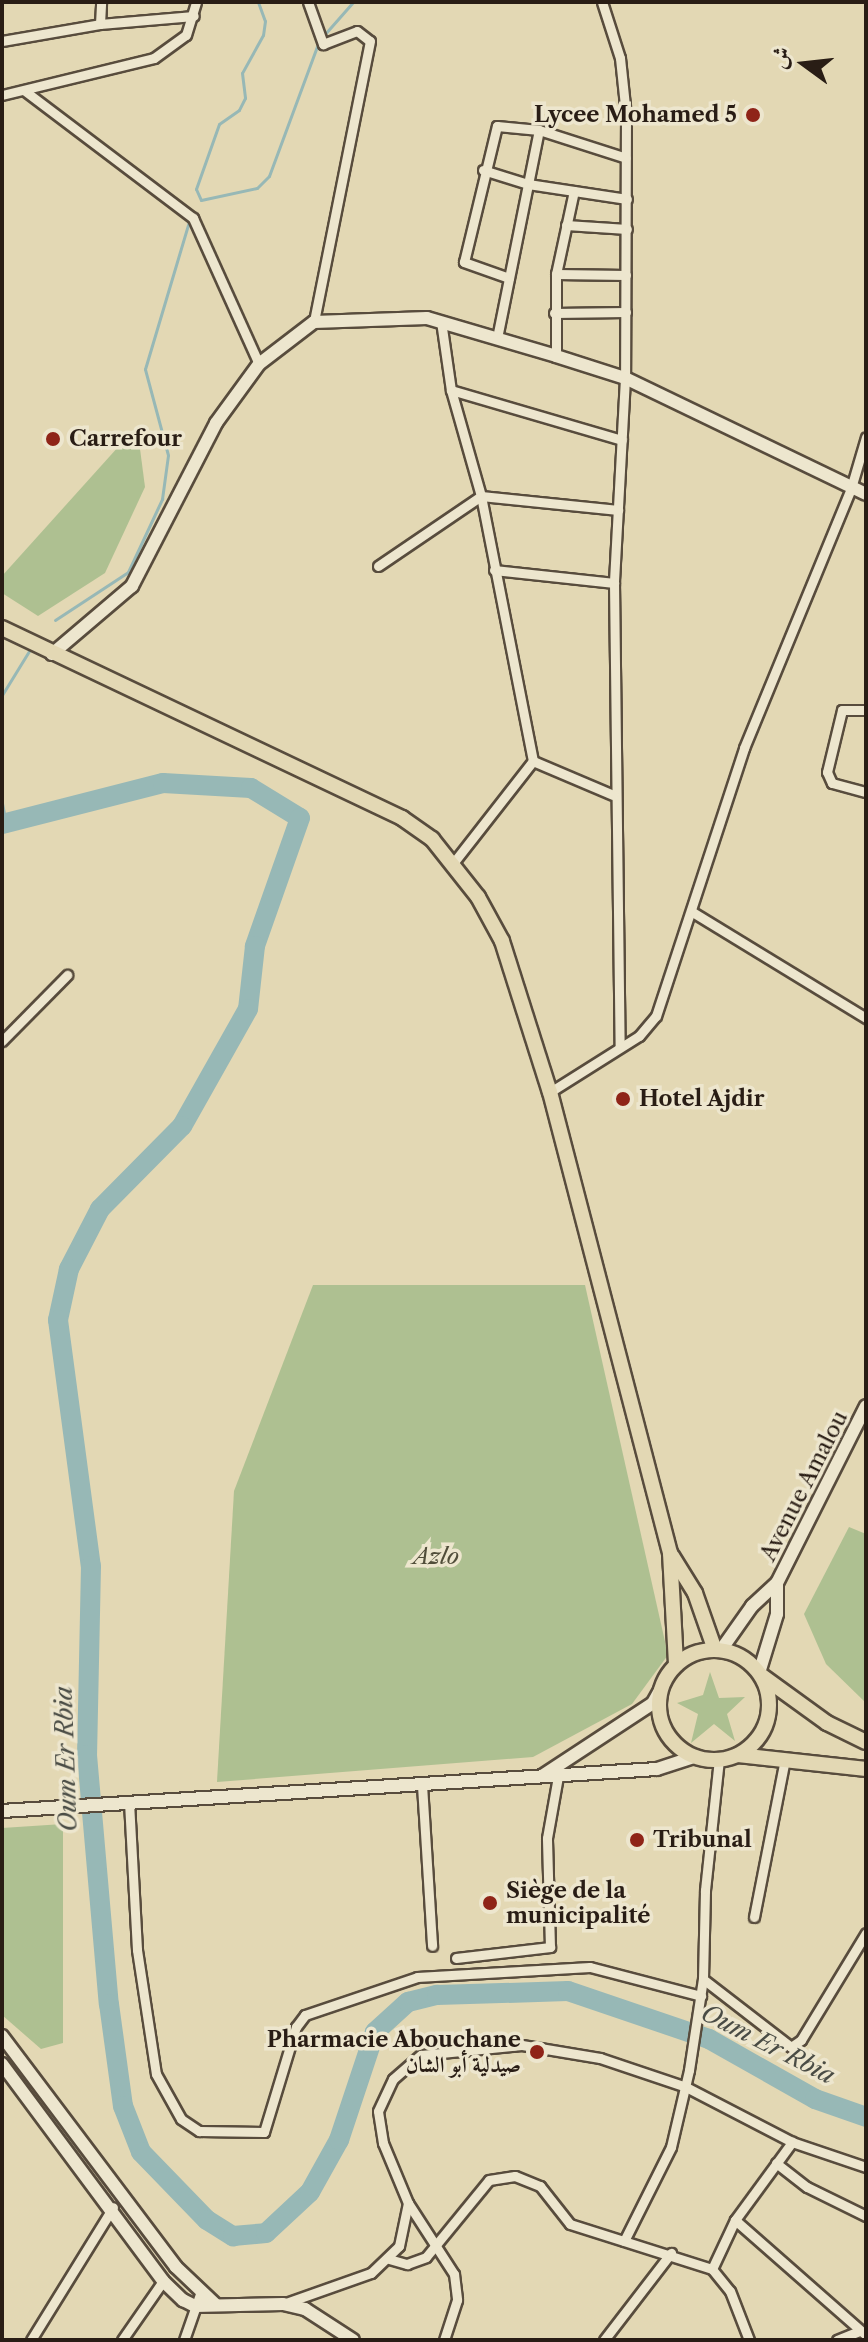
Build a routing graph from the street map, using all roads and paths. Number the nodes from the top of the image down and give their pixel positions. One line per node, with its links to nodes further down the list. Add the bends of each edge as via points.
1 (101, 2): 6 (street)
2 (196, 2): 5 (street)
3 (308, 2): 24 (street, via 323,44 357,31 370,41)
4 (602, 2): 11 (street, via 620,58)
5 (194, 16): 6 (street); 8 (street, via 186,35 154,58 64,76)
6 (100, 24): 7 (street)
7 (2, 41)
8 (25, 91): 9 (street); 27 (street, via 193,218)
9 (2, 95)
10 (539, 130): 11 (street); 12 (street, via 497,126); 13 (street)
11 (626, 158): 15 (street)
12 (483, 170): 13 (street); 20 (street, via 464,262)
13 (528, 184): 14 (street); 20 (street)
14 (574, 191): 15 (street); 16 (street)
15 (627, 199): 17 (street)
16 (566, 225): 17 (street); 18 (street)
17 (627, 229): 19 (street)
18 (556, 274): 19 (street); 22 (street)
19 (626, 275): 21 (street)
20 (509, 278): 25 (street)
21 (626, 312): 22 (street); 28 (street)
22 (554, 313): 26 (street)
23 (441, 321): 24 (street, via 409,317); 25 (street); 29 (street)
24 (314, 322): 27 (street)
25 (497, 338): 26 (street)
26 (556, 356): 28 (street)
27 (259, 364): 40 (street, via 180,486 132,586)
28 (625, 378): 31 (street); 32 (street)
29 (451, 390): 31 (street); 34 (street)
30 (866, 437): 32 (street)
31 (622, 440): 35 (street)
32 (851, 488): 33 (street); 46 (street, via 744,748)
33 (866, 494)
34 (481, 496): 35 (street); 36 (street); 37 (street)
35 (618, 510): 38 (street)
36 (378, 566)
37 (494, 570): 38 (street); 42 (street)
38 (614, 583): 44 (street)
39 (2, 628): 40 (main road)
40 (52, 654): 45 (main road, via 361,797 432,839)
41 (866, 710): 43 (street, via 842,710 827,772 832,783)
42 (533, 761): 44 (street); 45 (street)
43 (866, 792)
44 (613, 795): 50 (street)
45 (454, 862): 51 (main road, via 502,941)
46 (694, 913): 48 (street); 50 (street, via 656,1016 639,1036)
47 (67, 975): 49 (street)
48 (866, 1018)
49 (2, 1041)
50 (620, 1047): 51 (street)
51 (550, 1092): 53 (main road)
52 (866, 1406): 54 (street, Avenue Amalou)
53 (670, 1553): 55 (main road, via 695,1593); 56 (main road)
54 (777, 1583): 55 (street); 57 (street, via 777,1614)
55 (718, 1650): 56 (main road); 57 (main road, via 739,1656)
56 (676, 1665): 58 (main road)
57 (760, 1674): 59 (main road, via 827,1723); 60 (main road, via 769,1705 767,1720 751,1746)
58 (663, 1685): 61 (main road, via 659,1702 665,1727 680,1748); 66 (street, via 653,1703)
59 (866, 1742)
60 (738, 1755): 62 (main road); 63 (main road)
61 (695, 1757): 63 (main road); 65 (street, via 657,1769)
62 (785, 1759): 64 (main road); 70 (street)
63 (719, 1760): 74 (street, via 705,1890)
64 (866, 1769)
65 (558, 1776): 66 (street); 73 (street, via 547,1838 550,1947)
66 (540, 1778): 67 (street)
67 (422, 1785): 68 (street); 72 (street)
68 (123, 1802): 69 (street); 75 (street, via 156,2074 181,2119 199,2131 264,2132 296,2027 305,2015 417,1977 590,1967)
69 (2, 1811)
70 (754, 1917)
71 (866, 1933): 74 (street, via 801,2040 791,2047)
72 (432, 1946)
73 (456, 1958)
74 (703, 1979): 75 (street)
75 (700, 2000): 78 (street)
76 (2, 2036): 92 (street)
77 (2, 2064): 83 (street)
78 (686, 2087): 79 (street); 82 (street, via 561,2048 522,2045 421,2055 393,2079 378,2111 383,2143); 86 (street, via 671,2147)
79 (792, 2142): 80 (street); 81 (street)
80 (776, 2163): 84 (street, via 807,2187); 85 (street)
81 (866, 2167)
82 (408, 2203): 87 (street); 89 (street, via 405,2227)
83 (113, 2207): 91 (street); 95 (street)
84 (866, 2216)
85 (735, 2220): 90 (street); 94 (street)
86 (624, 2241): 87 (street, via 570,2224 540,2186 507,2176 486,2183); 88 (street)
87 (439, 2245): 89 (street, via 407,2264); 99 (street, via 457,2288)
88 (671, 2253): 90 (street); 100 (street)
89 (389, 2259): 93 (street, via 371,2273)
90 (712, 2269): 101 (street, via 730,2291)
91 (163, 2281): 92 (street); 96 (street)
92 (197, 2300): 93 (street, via 216,2305); 97 (street)
93 (283, 2304): 98 (street, via 323,2318)
94 (862, 2333): 102 (street)
95 (31, 2340)
96 (122, 2340)
97 (184, 2340)
98 (353, 2340)
99 (444, 2340)
100 (604, 2340)
101 (749, 2340)
102 (837, 2340)

